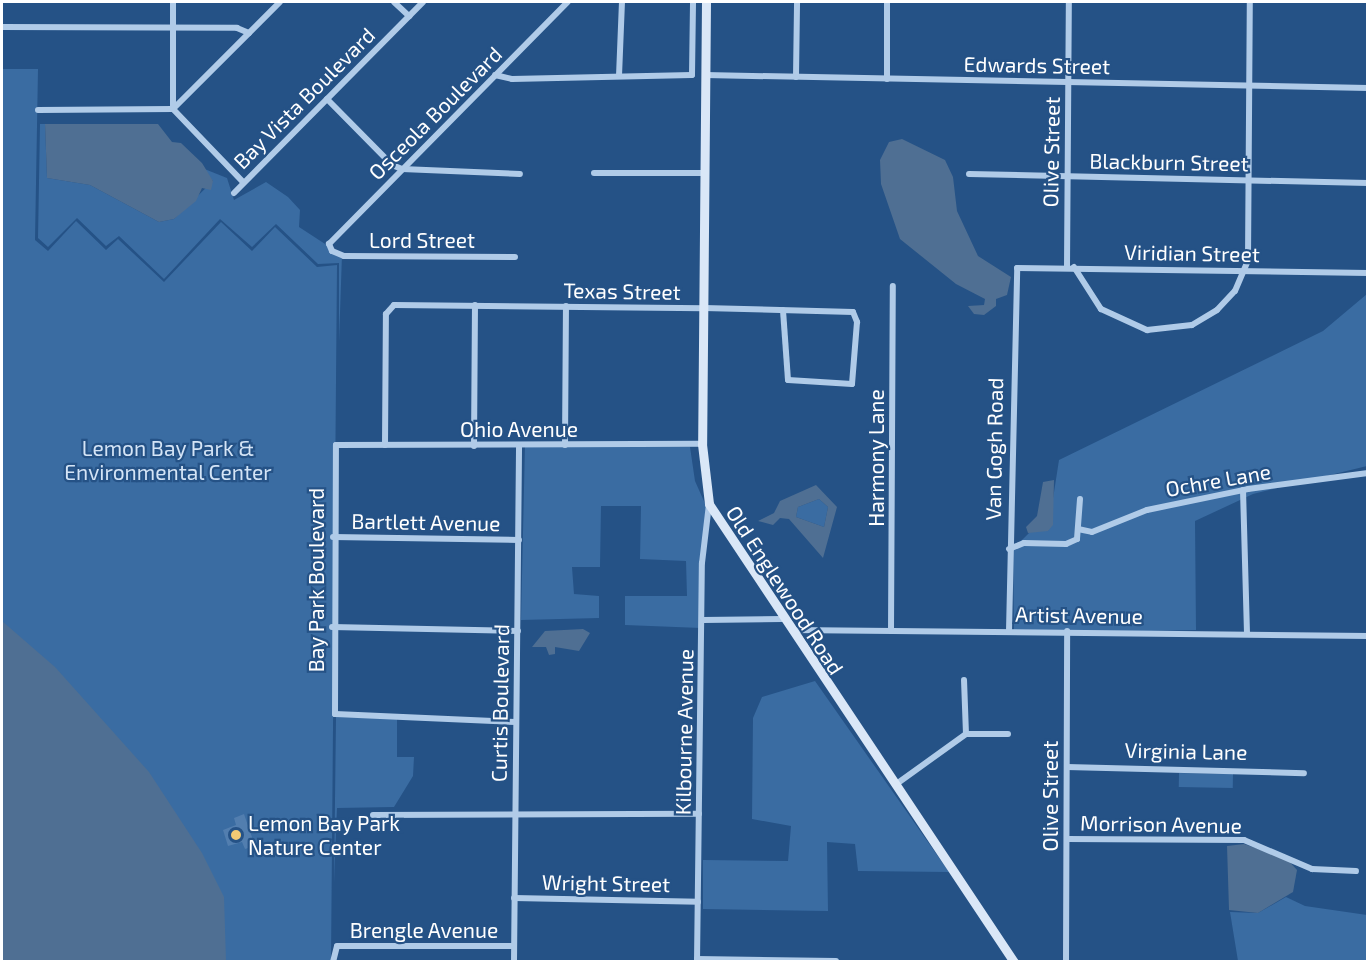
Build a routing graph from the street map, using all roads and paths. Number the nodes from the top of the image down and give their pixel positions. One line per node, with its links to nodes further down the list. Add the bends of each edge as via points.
1 (173, 2): 15 (street)
2 (280, 2): 16 (street)
3 (394, 2): 13 (street)
4 (423, 2): 13 (street, Bay Vista Boulevard)
5 (568, 2): 17 (street, Osceola Boulevard)
6 (621, 2): 19 (street)
7 (693, 2): 19 (street, via 692,75)
8 (706, 2): 18 (street, Old Englewood Road)
9 (797, 2): 20 (street)
10 (887, 2): 21 (street)
11 (1069, 2): 22 (street, Olive Street)
12 (1250, 2): 23 (street)
13 (409, 16): 25 (street, Bay Vista Boulevard)
14 (2, 27): 15 (street)
15 (172, 28): 16 (street, via 237,28); 26 (street)
16 (249, 33): 26 (street)
17 (495, 75): 19 (street, via 512,79); 28 (street, Osceola Boulevard)
18 (705, 75): 20 (street, Edwards Street); 31 (street, Old Englewood Road)
19 (619, 76)
20 (796, 76): 21 (street, Edwards Street)
21 (887, 79): 22 (street, Edwards Street)
22 (1069, 82): 23 (street, Edwards Street); 33 (street, Olive Street)
23 (1250, 86): 24 (street, Edwards Street); 34 (street)
24 (1368, 88)
25 (327, 99): 28 (street, via 392,165); 35 (street, Bay Vista Boulevard)
26 (173, 109): 27 (street); 35 (street)
27 (38, 110)
28 (402, 170): 30 (street); 38 (street, Osceola Boulevard, via 332,241)
29 (594, 173): 31 (street)
30 (520, 174)
31 (704, 174): 47 (street, Old Englewood Road)
32 (969, 174): 33 (street, Blackburn Street)
33 (1067, 176): 34 (street, Blackburn Street); 40 (street, Olive Street)
34 (1249, 180): 36 (street, Blackburn Street); 42 (street)
35 (243, 182): 37 (street, Bay Vista Boulevard)
36 (1368, 183)
37 (234, 193)
38 (331, 249): 39 (street, Lord Street, via 349,256)
39 (515, 257)
40 (1070, 267): 41 (street, Viridian Street); 42 (street, Viridian Street); 42 (street, via 1101,309 1124,323 1156,331 1185,328 1210,315 1229,298)
41 (1017, 268): 62 (street, Van Gogh Road)
42 (1245, 271): 43 (street, Viridian Street)
43 (1368, 273)
44 (893, 286): 68 (street, Harmony Lane)
45 (475, 305): 46 (street, Texas Street); 51 (street, Texas Street, via 389,307); 53 (street)
46 (566, 306): 47 (street, Texas Street); 52 (street)
47 (704, 308): 48 (street, Texas Street); 50 (street, Old Englewood Road)
48 (783, 310): 48 (street, Texas Street, via 855,314 852,384 788,380)
49 (337, 443): 51 (street, Ohio Avenue); 60 (street, Bay Park Boulevard)
50 (702, 444): 52 (street, Ohio Avenue); 58 (street, Old Englewood Road)
51 (385, 445): 53 (street, Ohio Avenue)
52 (566, 445): 54 (street, Ohio Avenue)
53 (474, 446): 54 (street, Ohio Avenue)
54 (519, 446): 61 (street, Curtis Boulevard)
55 (1368, 473): 56 (street, Ochre Lane)
56 (1243, 490): 59 (street, Ochre Lane, via 1147,510 1092,532); 71 (street)
57 (1080, 499): 59 (street)
58 (709, 504): 63 (street, Old Englewood Road); 64 (street, Kilbourne Avenue, via 704,518)
59 (1078, 529): 62 (street, via 1077,538 1066,544 1032,542)
60 (333, 537): 61 (street, Bartlett Avenue); 65 (street, Bay Park Boulevard)
61 (519, 540): 67 (street, Curtis Boulevard)
62 (1009, 549): 69 (street, Van Gogh Road)
63 (782, 619): 64 (street); 66 (street, Old Englewood Road)
64 (703, 620): 81 (street, Kilbourne Avenue)
65 (332, 627): 67 (street); 74 (street, Bay Park Boulevard, via 333,708 338,716)
66 (789, 630): 68 (street, Artist Avenue); 79 (street, Old Englewood Road)
67 (518, 631): 74 (street, Curtis Boulevard)
68 (891, 631): 69 (street, Artist Avenue)
69 (1009, 631): 70 (street, Artist Avenue)
70 (1067, 631): 71 (street, Artist Avenue); 77 (street, Olive Street)
71 (1247, 634): 72 (street, Artist Avenue)
72 (1368, 636)
73 (964, 680): 75 (street)
74 (516, 722): 80 (street, Curtis Boulevard)
75 (966, 734): 76 (street); 79 (street)
76 (1008, 734)
77 (1066, 766): 78 (street, Virginia Lane); 83 (street, Olive Street)
78 (1304, 772)
79 (894, 786): 92 (street, Old Englewood Road)
80 (514, 813): 81 (street); 82 (street); 85 (street, Curtis Boulevard)
81 (699, 814): 86 (street, Kilbourne Avenue)
82 (373, 815)
83 (1067, 839): 84 (street, Morrison Avenue, via 1244,840 1312,869); 93 (street, Olive Street)
84 (1356, 871)
85 (514, 898): 86 (street, Wright Street); 87 (street, Curtis Boulevard)
86 (698, 902): 88 (street, Kilbourne Avenue)
87 (514, 946): 90 (street, Brengle Avenue, via 335,946); 91 (street, Curtis Boulevard)
88 (698, 960): 89 (street)
89 (836, 961)
90 (333, 962)
91 (514, 962)
92 (1014, 962)
93 (1066, 962)

